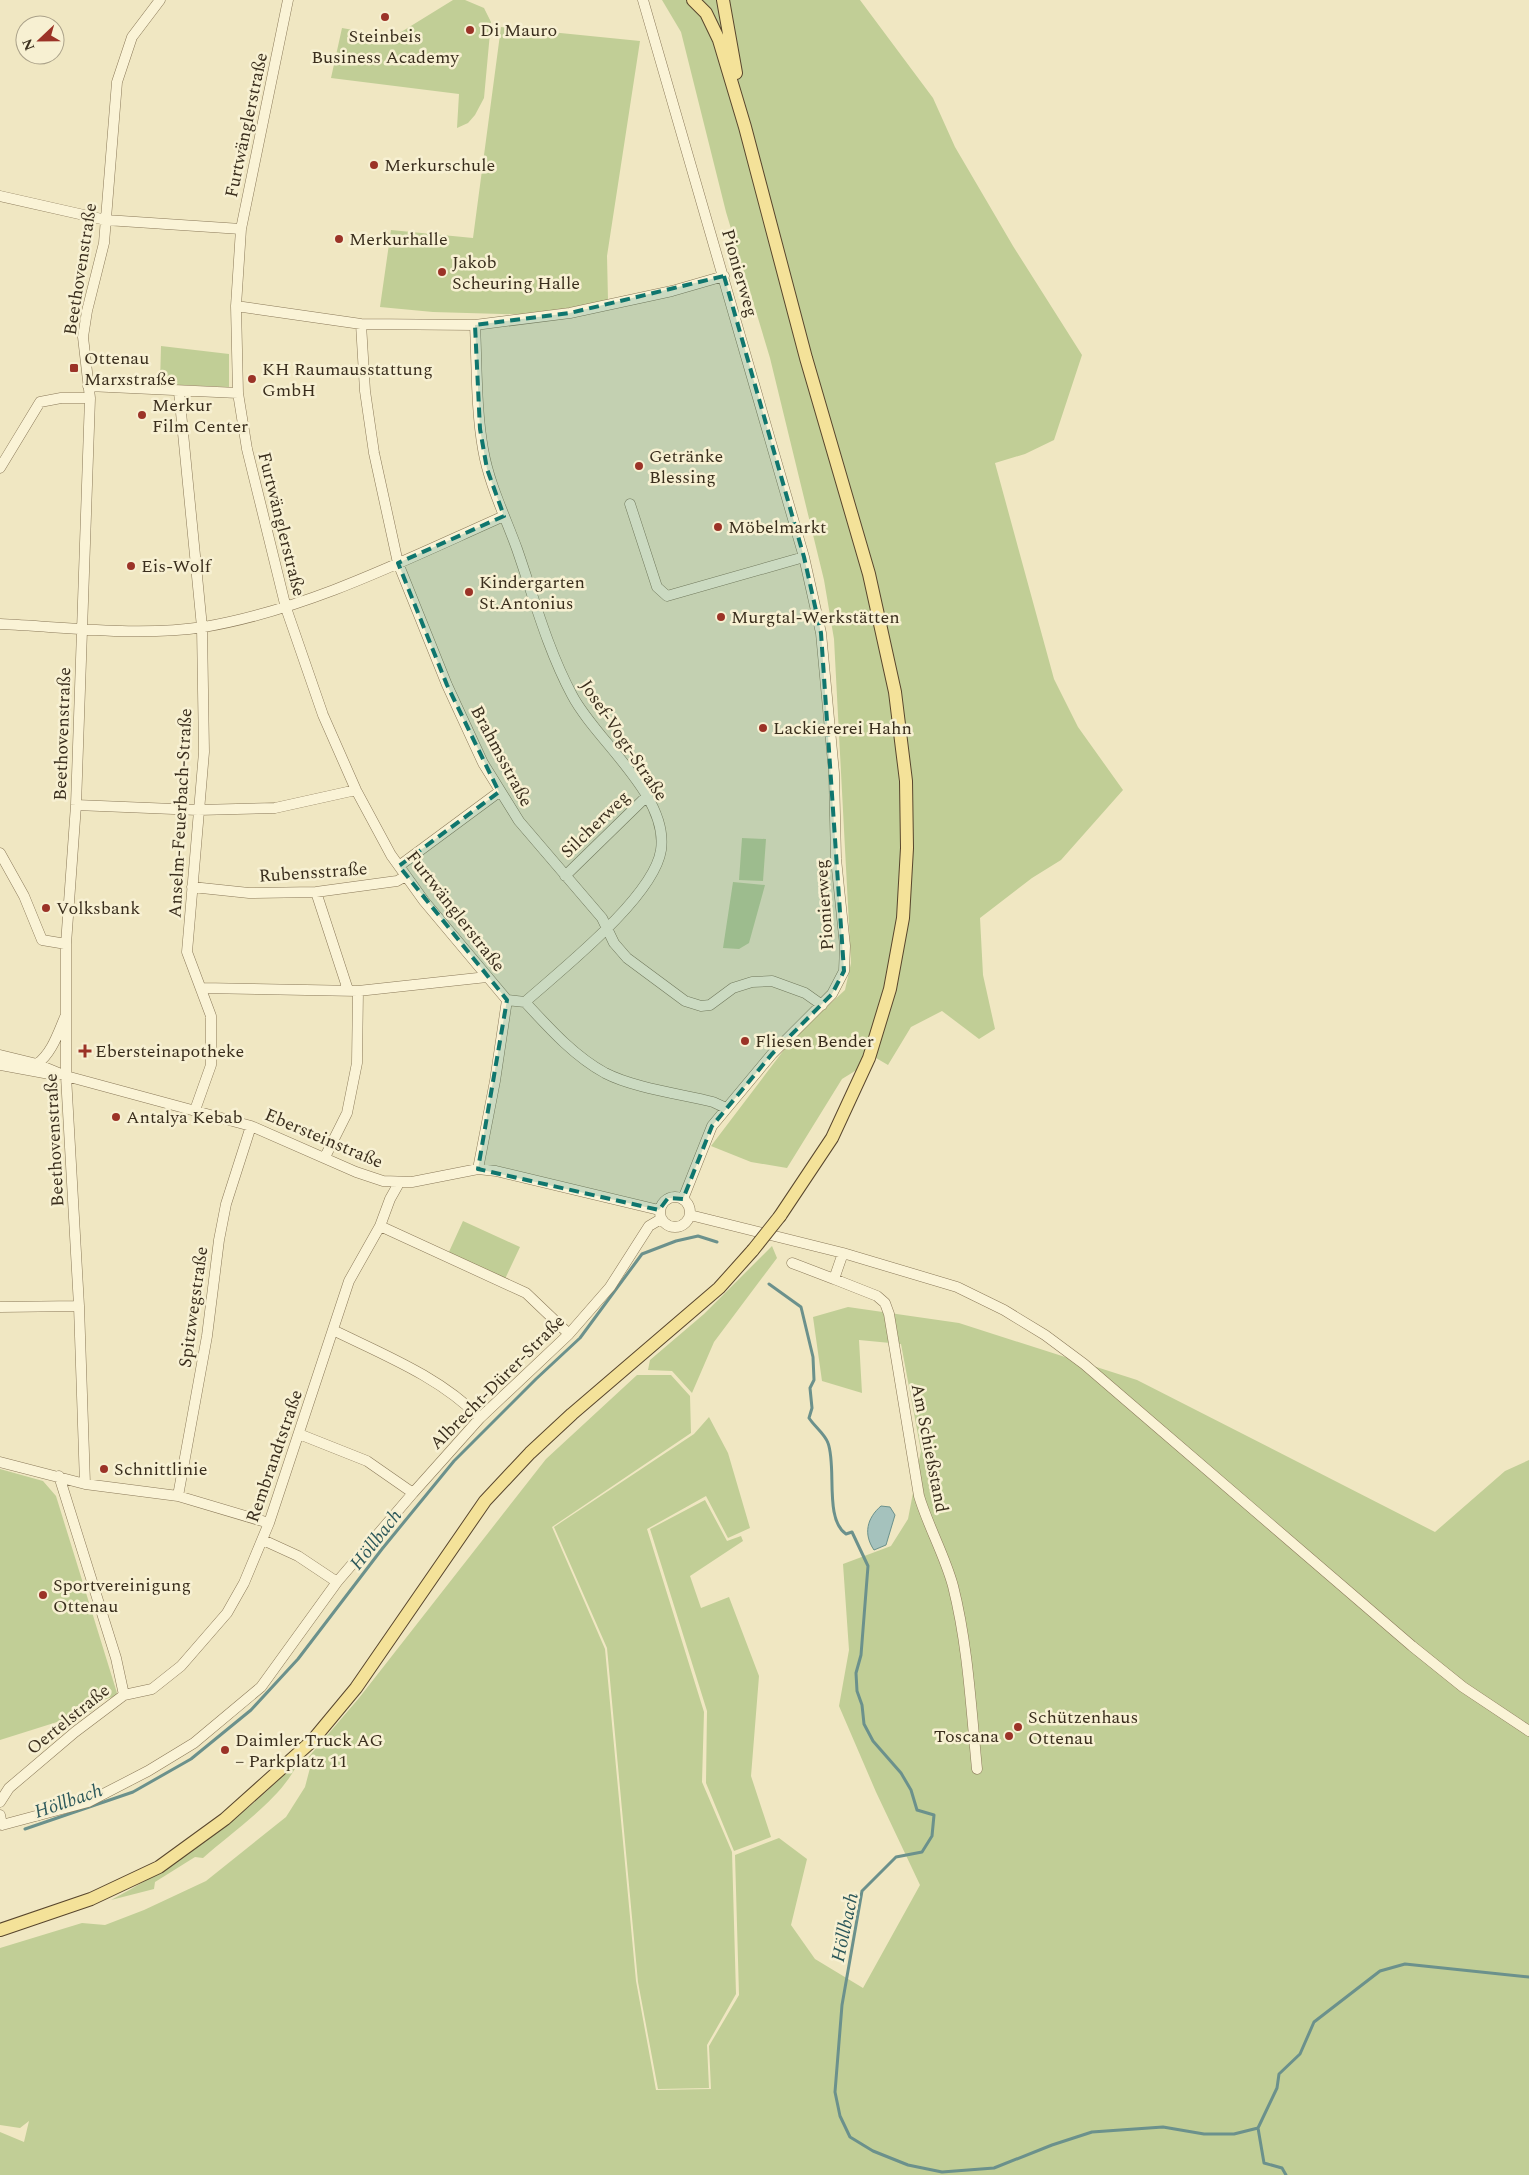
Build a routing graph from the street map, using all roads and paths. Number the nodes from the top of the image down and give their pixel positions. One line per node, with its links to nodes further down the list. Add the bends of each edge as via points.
1 (160, 0): 8 (street, Beethovenstraße, via 132,37 117,82)
2 (288, 0): 9 (street, Furtwänglerstraße)
3 (643, 0): 10 (street, Pionierweg)
4 (693, 0): 6 (main road, via 706,13 719,40)
5 (723, 0): 6 (main road)
6 (745, 127): 83 (main road, bridge, via 806,358 869,574 895,692 906,781 903,918 890,990 869,1058 832,1138 753,1250 719,1288 572,1414 485,1501 356,1688 312,1742 225,1819 159,1867 91,1899)
7 (0, 196): 8 (street)
8 (106, 220): 9 (street); 14 (street, Beethovenstraße, via 83,337)
9 (241, 229): 11 (street, Furtwänglerstraße)
10 (724, 276): 13 (street, via 570,313); 21 (street, Pionierweg)
11 (236, 306): 12 (street); 16 (street, Furtwänglerstraße)
12 (362, 324): 13 (street); 22 (street, Brahmsstraße, via 365,391 374,454)
13 (475, 325): 20 (street, Josef-Vogt-Straße, via 480,429 487,469)
14 (88, 386): 15 (street); 17 (street, Beethovenstraße)
15 (179, 392): 16 (street); 25 (street, Anselm-Feuerbach-Straße)
16 (238, 393): 23 (street, Furtwänglerstraße, via 247,449)
17 (90, 398): 18 (street, via 40,402); 26 (street, Beethovenstraße)
18 (0, 468)
19 (630, 504): 21 (street, via 657,587 667,596)
20 (504, 516): 22 (street); 29 (street, Josef-Vogt-Straße, via 546,638 571,692 585,716)
21 (804, 556): 45 (street, Pionierweg, via 821,633 834,773 836,860 844,946 844,972)
22 (398, 563): 23 (street); 28 (street, Brahmsstraße, via 447,685)
23 (286, 608): 25 (street); 27 (street, Furtwänglerstraße, via 323,715)
24 (0, 624): 26 (street)
25 (202, 627): 26 (street, via 140,631); 31 (street, Anselm-Feuerbach-Straße, via 204,752)
26 (82, 628): 30 (street, Beethovenstraße)
27 (356, 790): 31 (street, via 275,808); 33 (street, Furtwänglerstraße)
28 (499, 792): 33 (street); 35 (street, Brahmsstraße)
29 (647, 796): 35 (street, Silcherweg); 38 (street, Josef-Vogt-Straße, via 662,833 657,866)
30 (76, 805): 31 (street); 39 (street, Beethovenstraße)
31 (198, 810): 36 (street, Anselm-Feuerbach-Straße)
32 (0, 854): 39 (street, via 24,896 42,940)
33 (399, 866): 34 (street, Furtwänglerstraße)
34 (406, 876): 37 (street, Rubensstraße, via 397,881); 40 (street, Furtwänglerstraße)
35 (565, 876): 38 (street, Brahmsstraße, via 602,918)
36 (192, 887): 37 (street, Rubensstraße, via 249,893); 41 (street, Anselm-Feuerbach-Straße, via 187,952)
37 (316, 892): 42 (street)
38 (607, 930): 44 (street, Josef-Vogt-Straße); 45 (street, Brahmsstraße, via 626,958 685,1001 710,1005 733,988 752,982 772,981 805,993)
39 (66, 944): 46 (street, Beethovenstraße)
40 (487, 977): 42 (street); 43 (street, Furtwänglerstraße)
41 (202, 988): 42 (street); 52 (street, Anselm-Feuerbach-Straße, via 211,1016 211,1066)
42 (353, 991): 54 (street, via 358,1064 347,1113)
43 (507, 1000): 44 (street); 55 (street)
44 (525, 1002): 51 (street, via 552,1031 606,1073)
45 (822, 1005): 51 (street, Pionierweg, via 772,1054)
46 (67, 1014): 48 (street, via 52,1047); 50 (street, Beethovenstraße)
47 (0, 1055): 48 (street, Ebersteinstraße)
48 (36, 1064): 50 (street, Ebersteinstraße)
49 (0, 1065): 50 (street, Ebersteinstraße)
50 (66, 1076): 52 (street, Ebersteinstraße); 64 (street, Beethovenstraße)
51 (726, 1108): 57 (street, Pionierweg, via 712,1126)
52 (196, 1110): 53 (street, Ebersteinstraße)
53 (251, 1126): 54 (street, Ebersteinstraße); 74 (street, Spitzwegstraße, via 226,1204 209,1323)
54 (325, 1157): 56 (street, Ebersteinstraße, via 356,1172)
55 (478, 1169): 56 (street, Ebersteinstraße); 58 (street, Ebersteinstraße)
56 (398, 1183): 60 (street, Rembrandtstraße)
57 (683, 1199): 58 (street, via 668,1198); 59 (street, via 689,1206)
58 (660, 1214): 59 (street, Ebersteinstraße, via 668,1226 677,1228 686,1223); 67 (street, Albrecht-Dürer-Straße, via 610,1287)
59 (690, 1215): 61 (street)
60 (380, 1226): 66 (street, Rembrandtstraße, via 349,1281); 67 (street, via 526,1292)
61 (843, 1253): 63 (street); 79 (street, via 957,1287 1045,1335 1084,1364 1412,1646 1471,1692)
62 (792, 1263): 63 (street, Am Schießstand)
63 (834, 1280): 80 (street, Am Schießstand, via 877,1296 885,1303 889,1314 919,1496 953,1584 965,1650)
64 (80, 1306): 65 (street); 72 (street, Beethovenstraße)
65 (0, 1307)
66 (333, 1330): 68 (street, via 414,1369 470,1407); 69 (street, Rembrandtstraße)
67 (569, 1334): 68 (street, Albrecht-Dürer-Straße)
68 (480, 1418): 73 (street, Albrecht-Dürer-Straße)
69 (299, 1434): 73 (street, via 367,1461); 75 (street, Rembrandtstraße)
70 (0, 1462): 71 (street)
71 (59, 1476): 72 (street); 78 (street, Oertelstraße, via 116,1658)
72 (86, 1484): 74 (street)
73 (413, 1493): 77 (street, Albrecht-Dürer-Straße)
74 (178, 1496): 75 (street)
75 (269, 1523): 76 (street, Rembrandtstraße)
76 (263, 1540): 77 (street, via 298,1556); 78 (street, Rembrandtstraße, via 227,1613 181,1666 152,1689)
77 (333, 1580): 82 (street, Albrecht-Dürer-Straße, via 261,1687 194,1743 148,1772 88,1802 2,1825)
78 (124, 1695): 81 (street, Oertelstraße, via 9,1788)
79 (1529, 1731)
80 (977, 1769)
81 (0, 1802)
82 (0, 1814)
83 (0, 1930)

